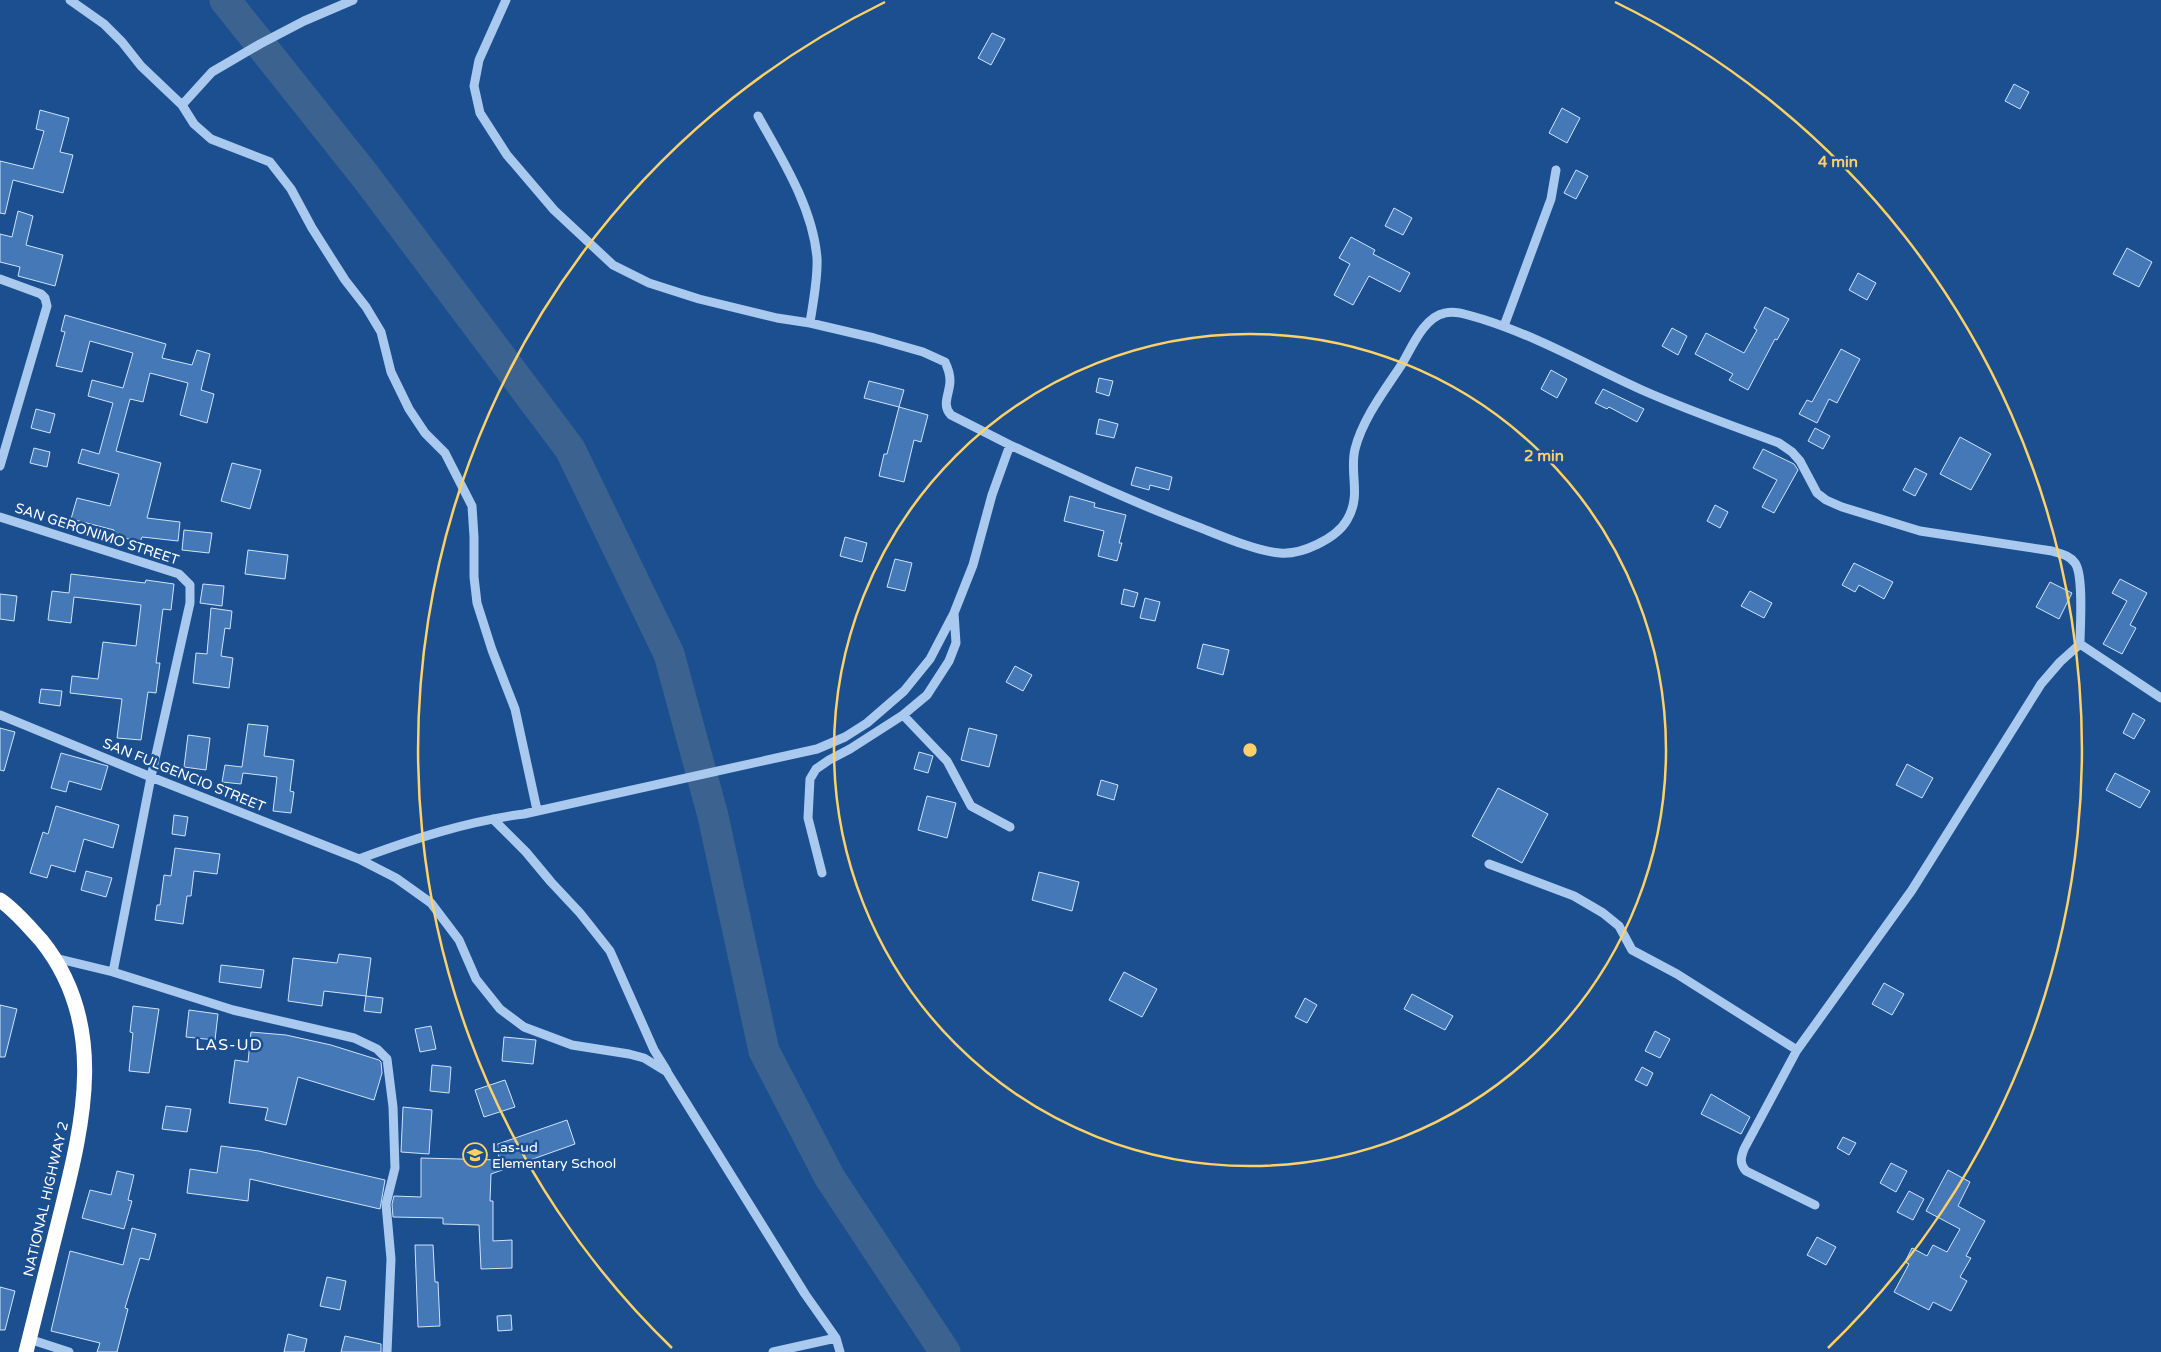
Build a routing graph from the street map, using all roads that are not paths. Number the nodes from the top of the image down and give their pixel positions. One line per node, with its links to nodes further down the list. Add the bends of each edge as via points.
1 (70, 0): 4 (street, via 104,24)
2 (353, 0): 4 (street, via 304,21 212,72)
3 (506, 0): 8 (street, via 479,60 474,86 480,113 508,155 554,210 613,265 649,283 699,299)
4 (182, 105): 19 (street, via 194,124 210,139 270,162 291,189 312,228 381,332 391,372 409,409 446,453 472,506 476,603 514,710)
5 (758, 116): 8 (street, via 791,175 813,233 817,258)
6 (1556, 170): 9 (street, via 1551,199)
7 (0, 279): 11 (street, via 40,294 47,306)
8 (810, 323): 10 (street, via 923,352 945,362 950,382 946,402 951,416)
9 (1504, 326): 10 (street, via 1458,312 1443,313 1429,322 1372,410 1361,434 1355,450 1356,491 1346,522 1333,535 1303,552 1280,553 1236,542 1149,509); 14 (street, via 1643,390 1778,443 1800,461 1817,493 1842,507 1920,531 2068,556 2080,575)
10 (1010, 444): 13 (street, via 973,565)
11 (0, 466)
12 (0, 517): 18 (street, SAN GERONIMO STREET, via 179,574 190,585 190,603)
13 (954, 613): 17 (street, via 956,643 949,661 927,695); 19 (street, via 930,659 904,691 845,737 817,749)
14 (2080, 644): 15 (street); 28 (street, via 2041,684 1912,890)
15 (2161, 698)
16 (0, 715): 18 (street, SAN FULGENCIO STREET)
17 (903, 716): 21 (street, via 947,761 971,806); 24 (street, via 829,760 816,769 810,779 808,818)
18 (151, 777): 22 (street, SAN FULGENCIO STREET); 27 (street)
19 (536, 810): 20 (street)
20 (493, 819): 22 (street, via 403,842); 29 (street, via 526,852 610,951)
21 (1010, 827)
22 (359, 858): 29 (street, SAN FULGENCIO STREET, via 396,878 430,903 459,940 476,978 500,1009 524,1027 572,1044 644,1058)
23 (1489, 864): 28 (street, via 1574,896 1603,913 1619,926 1632,950 1677,974)
24 (822, 874)
25 (0, 900): 26 (highway, NATIONAL HIGHWAY 2, via 31,928)
26 (55, 958): 27 (street); 32 (highway, NATIONAL HIGHWAY 2, via 75,998 83,1031 83,1114)
27 (113, 972): 34 (street, via 233,1010 354,1038 378,1049 387,1059 395,1168 386,1204 391,1259)
28 (1797, 1050): 30 (street, via 1741,1159 1746,1171)
29 (667, 1072): 31 (street, via 804,1294)
30 (1815, 1205)
31 (836, 1338): 35 (street); 36 (street)
32 (28, 1346): 33 (street)
33 (69, 1352)
34 (387, 1352)
35 (773, 1352)
36 (840, 1352)

